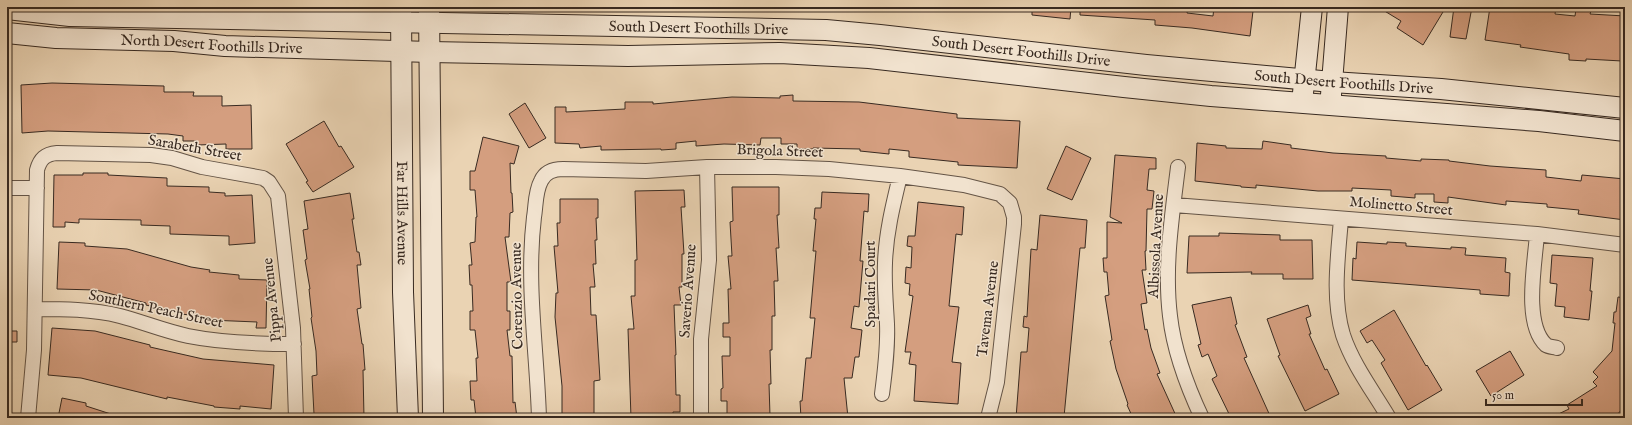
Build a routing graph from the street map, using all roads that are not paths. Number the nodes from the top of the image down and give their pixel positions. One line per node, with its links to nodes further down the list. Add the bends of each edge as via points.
1 (1312, 7): 7 (main road)
2 (1338, 7): 8 (main road)
3 (7, 9): 4 (main road, North Desert Foothills Drive, via 70,16)
4 (415, 16): 6 (main road, Far Hills Avenue); 6 (main road, Far Hills Avenue); 7 (main road, South Desert Foothills Drive, via 826,30 1146,65)
5 (7, 33): 6 (main road, North Desert Foothills Drive, via 56,38 174,41 225,46)
6 (416, 51): 9 (main road, South Desert Foothills Drive, via 628,56 788,53 869,58 1124,87); 31 (main road, Far Hills Avenue, via 403,292); 32 (main road, Far Hills Avenue)
7 (1304, 79): 8 (main road, South Desert Foothills Drive); 9 (main road)
8 (1332, 82): 10 (main road); 11 (main road, South Desert Foothills Drive, via 1441,89)
9 (1302, 103): 10 (main road, South Desert Foothills Drive)
10 (1330, 105): 12 (main road, South Desert Foothills Drive, via 1539,121)
11 (1625, 108)
12 (1625, 131)
13 (707, 167): 15 (street, Brigola Street, via 656,171 556,169); 16 (street, Brigola Street, via 810,168); 34 (street, Saverio Avenue, via 709,260 701,339)
14 (1178, 167): 21 (street, Albissola Avenue)
15 (545, 175): 33 (street, Corenzio Avenue, via 538,188 532,243 532,320)
16 (900, 176): 20 (street, Brigola Street, via 994,191); 28 (street, Spadari Court, via 886,249 884,278 887,350)
17 (269, 182): 19 (street, Sarabeth Street, via 257,176 151,155 57,153 42,158 37,170); 26 (street, Pippa Avenue, via 278,196)
18 (7, 188): 19 (street)
19 (36, 188): 25 (street)
20 (1010, 203): 35 (street, Tavema Avenue, via 1014,217 1012,249 997,382)
21 (1174, 205): 22 (street, Molinetto Street); 36 (street, Albissola Avenue, via 1169,258 1170,317 1183,372)
22 (1341, 219): 23 (street, Molinetto Street); 37 (street, via 1337,289 1343,335 1353,359)
23 (1537, 234): 24 (street, Molinetto Street); 27 (street, via 1531,309 1533,323 1547,346)
24 (1625, 245)
25 (35, 308): 26 (street, Southern Peach Street, via 88,310 211,340 250,344); 29 (street)
26 (294, 344): 30 (street, Pippa Avenue)
27 (1557, 348)
28 (882, 394)
29 (28, 418)
30 (296, 418)
31 (408, 418)
32 (433, 418)
33 (539, 418)
34 (701, 418)
35 (988, 418)
36 (1202, 418)
37 (1389, 418)

